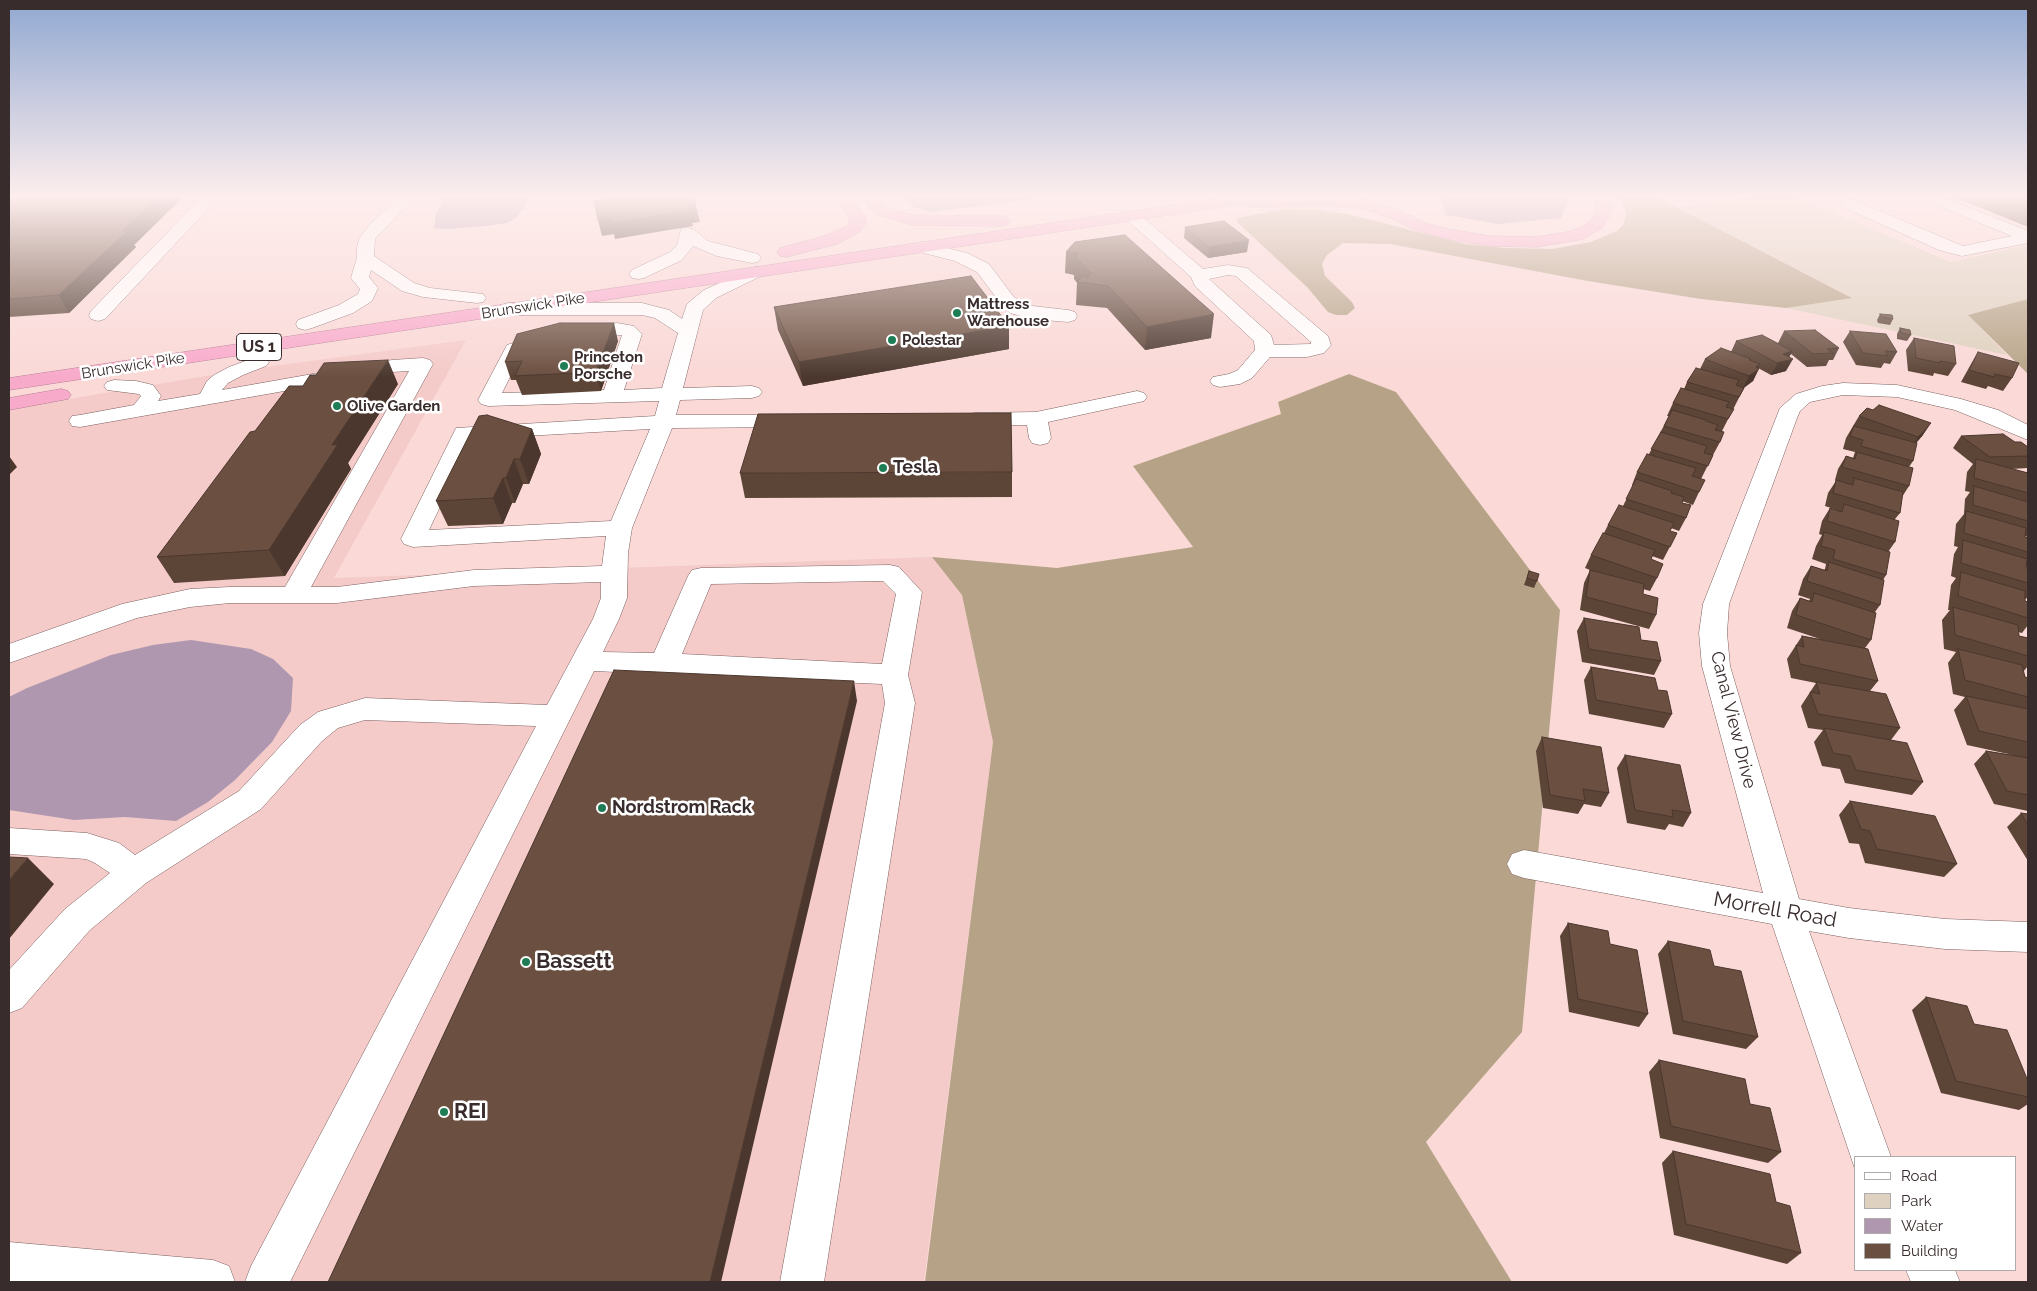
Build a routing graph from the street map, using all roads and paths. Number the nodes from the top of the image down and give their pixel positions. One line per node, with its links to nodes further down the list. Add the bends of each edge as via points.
1 (154, 256): 16 (street)
2 (675, 256): 11 (street)
3 (733, 256): 9 (street)
4 (774, 256): 9 (highway, Brunswick Pike / US 1)
5 (836, 256): 9 (highway, Brunswick Pike / US 1)
6 (958, 256): 17 (street, via 983,268 983,283 1017,308 1032,313)
7 (1176, 256): 12 (street)
8 (366, 258): 10 (street); 13 (street)
9 (754, 265): 11 (highway, Brunswick Pike / US 1); 15 (highway, Brunswick Pike / US 1); 19 (street, via 700,301 694,308)
10 (384, 270): 13 (street); 14 (street, via 399,282 419,291)
11 (638, 274): 14 (highway, Brunswick Pike / US 1)
12 (1199, 275): 20 (street, via 1201,282 1264,339); 20 (street, via 1228,270 1241,272 1321,340 1321,345 1312,350)
13 (360, 278): 18 (street, via 369,288 366,297)
14 (477, 298): 18 (highway, Brunswick Pike / US 1)
15 (508, 309): 19 (street, via 642,309 662,314); 21 (highway, via 396,340); 24 (highway, Brunswick Pike / US 1)
16 (98, 315)
17 (1068, 316)
18 (306, 324): 22 (highway, Brunswick Pike / US 1)
19 (688, 331): 27 (street)
20 (1265, 351): 23 (street, via 1246,374)
21 (259, 362): 25 (highway); 29 (street, via 221,379)
22 (9, 367)
23 (1220, 381)
24 (9, 384)
25 (114, 386): 31 (highway); 32 (street, via 146,389 151,396)
26 (752, 392): 27 (street)
27 (672, 393): 28 (street); 36 (street)
28 (612, 396): 28 (street, via 488,400 514,349 604,330 627,330 632,334)
29 (209, 397): 32 (street); 40 (street, via 392,366 423,364)
30 (1137, 397): 33 (street, via 1038,428)
31 (9, 404)
32 (142, 409): 34 (street)
33 (957, 419)
34 (80, 421)
35 (810, 421): 36 (street)
36 (664, 422): 38 (street); 38 (street, via 464,433 413,540)
37 (2028, 433): 49 (street, Canal View Drive, via 1961,405 1870,388 1829,391 1804,398 1791,408 1716,604 1713,633 1716,666)
38 (620, 528): 39 (street)
39 (615, 574): 40 (street, via 509,576 353,593); 42 (street, via 614,598)
40 (293, 596): 41 (street, via 230,595 154,604)
41 (9, 654)
42 (584, 661): 43 (street); 45 (street)
43 (664, 663): 44 (street); 44 (street, via 701,576 890,573 909,592)
44 (894, 675): 57 (street, via 900,703)
45 (556, 716): 48 (street, via 365,709 328,720 311,733 250,800); 56 (street)
46 (9, 842): 48 (street, via 87,846 107,853)
47 (1524, 864): 49 (street, Morrell Road)
48 (134, 873): 51 (street, via 78,920)
49 (1785, 911): 50 (street, Morrell Road, via 1888,929); 52 (street, Canal View Drive)
50 (2028, 937)
51 (9, 996)
52 (1870, 1156)
53 (9, 1264): 55 (street)
54 (1929, 1271): 58 (street)
55 (212, 1282)
56 (267, 1282)
57 (802, 1282)
58 (1938, 1282)

